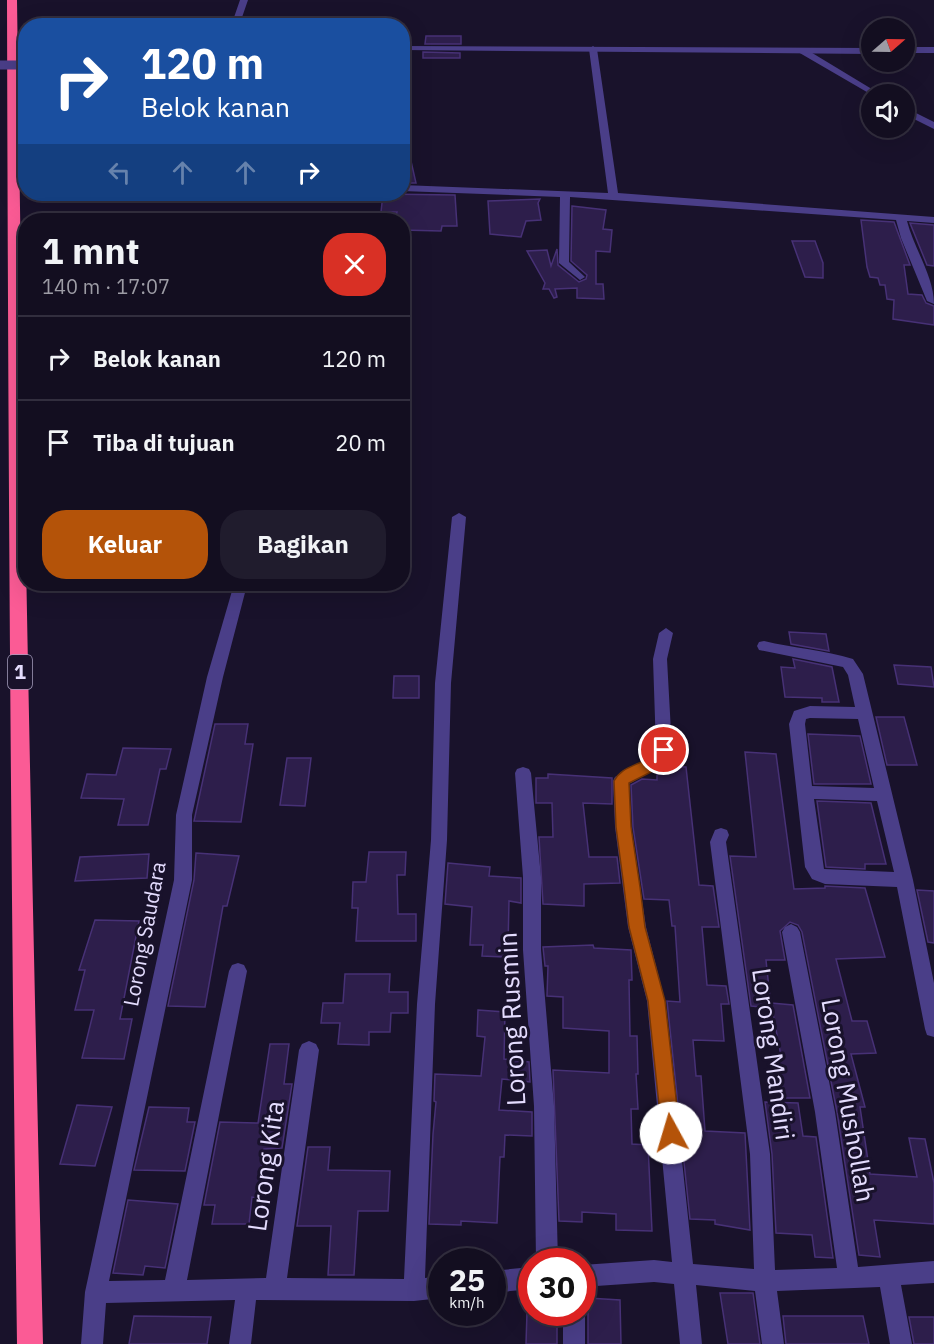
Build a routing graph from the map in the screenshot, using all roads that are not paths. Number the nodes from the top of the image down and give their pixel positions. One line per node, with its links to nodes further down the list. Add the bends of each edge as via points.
1 (12, 0): 50 (highway, 1, via 16,538)
2 (244, 0): 3 (street)
3 (238, 18)
4 (410, 48): 5 (street)
5 (592, 49): 6 (street); 17 (street)
6 (801, 50): 9 (street); 12 (street)
7 (915, 50): 8 (street)
8 (934, 50)
9 (861, 51)
10 (0, 65): 11 (street, bridge)
11 (18, 65)
12 (861, 85)
13 (915, 116): 14 (street)
14 (934, 126)
15 (410, 188): 16 (street)
16 (566, 194): 17 (street); 20 (street, via 564,263)
17 (613, 196): 18 (street)
18 (901, 218): 19 (street); 21 (street)
19 (934, 220)
20 (580, 277)
21 (933, 301)
22 (459, 518): 47 (street, via 442,683 439,840 426,1004)
23 (238, 591): 48 (street, Lorong Saudara, via 184,815 183,880)
24 (666, 633): 37 (street, via 660,659 664,750 657,762 621,781 623,827 637,927 656,1001)
25 (764, 646): 26 (street, via 848,663 855,674)
26 (863, 713): 28 (street, via 799,715); 29 (street)
27 (522, 773): 36 (street, Lorong Rusmin, via 532,877 532,950 544,1106)
28 (806, 792): 29 (street); 31 (street, via 818,874 825,878)
29 (884, 795): 31 (street)
30 (721, 835): 42 (street, Lorong Mandiri, via 718,842 760,1154)
31 (904, 880): 34 (street)
32 (791, 932): 41 (street, Lorong Mushollah, via 825,1112)
33 (238, 971): 46 (street)
34 (934, 1029)
35 (309, 1050): 45 (street, Lorong Kita)
36 (547, 1248)
37 (684, 1272): 40 (street); 42 (street); 54 (street)
38 (934, 1272): 39 (street)
39 (888, 1274): 41 (street); 56 (street)
40 (596, 1275)
41 (849, 1277): 42 (street)
42 (765, 1281): 55 (street, Lorong Mandiri)
43 (428, 1288): 47 (street)
44 (248, 1289): 45 (street); 46 (street); 52 (street)
45 (275, 1289): 47 (street)
46 (174, 1290): 48 (street)
47 (414, 1290)
48 (96, 1292): 51 (street, Lorong Saudara)
49 (574, 1326): 53 (street)
50 (30, 1344)
51 (92, 1344)
52 (240, 1344)
53 (574, 1344)
54 (691, 1344)
55 (772, 1344)
56 (901, 1344)

